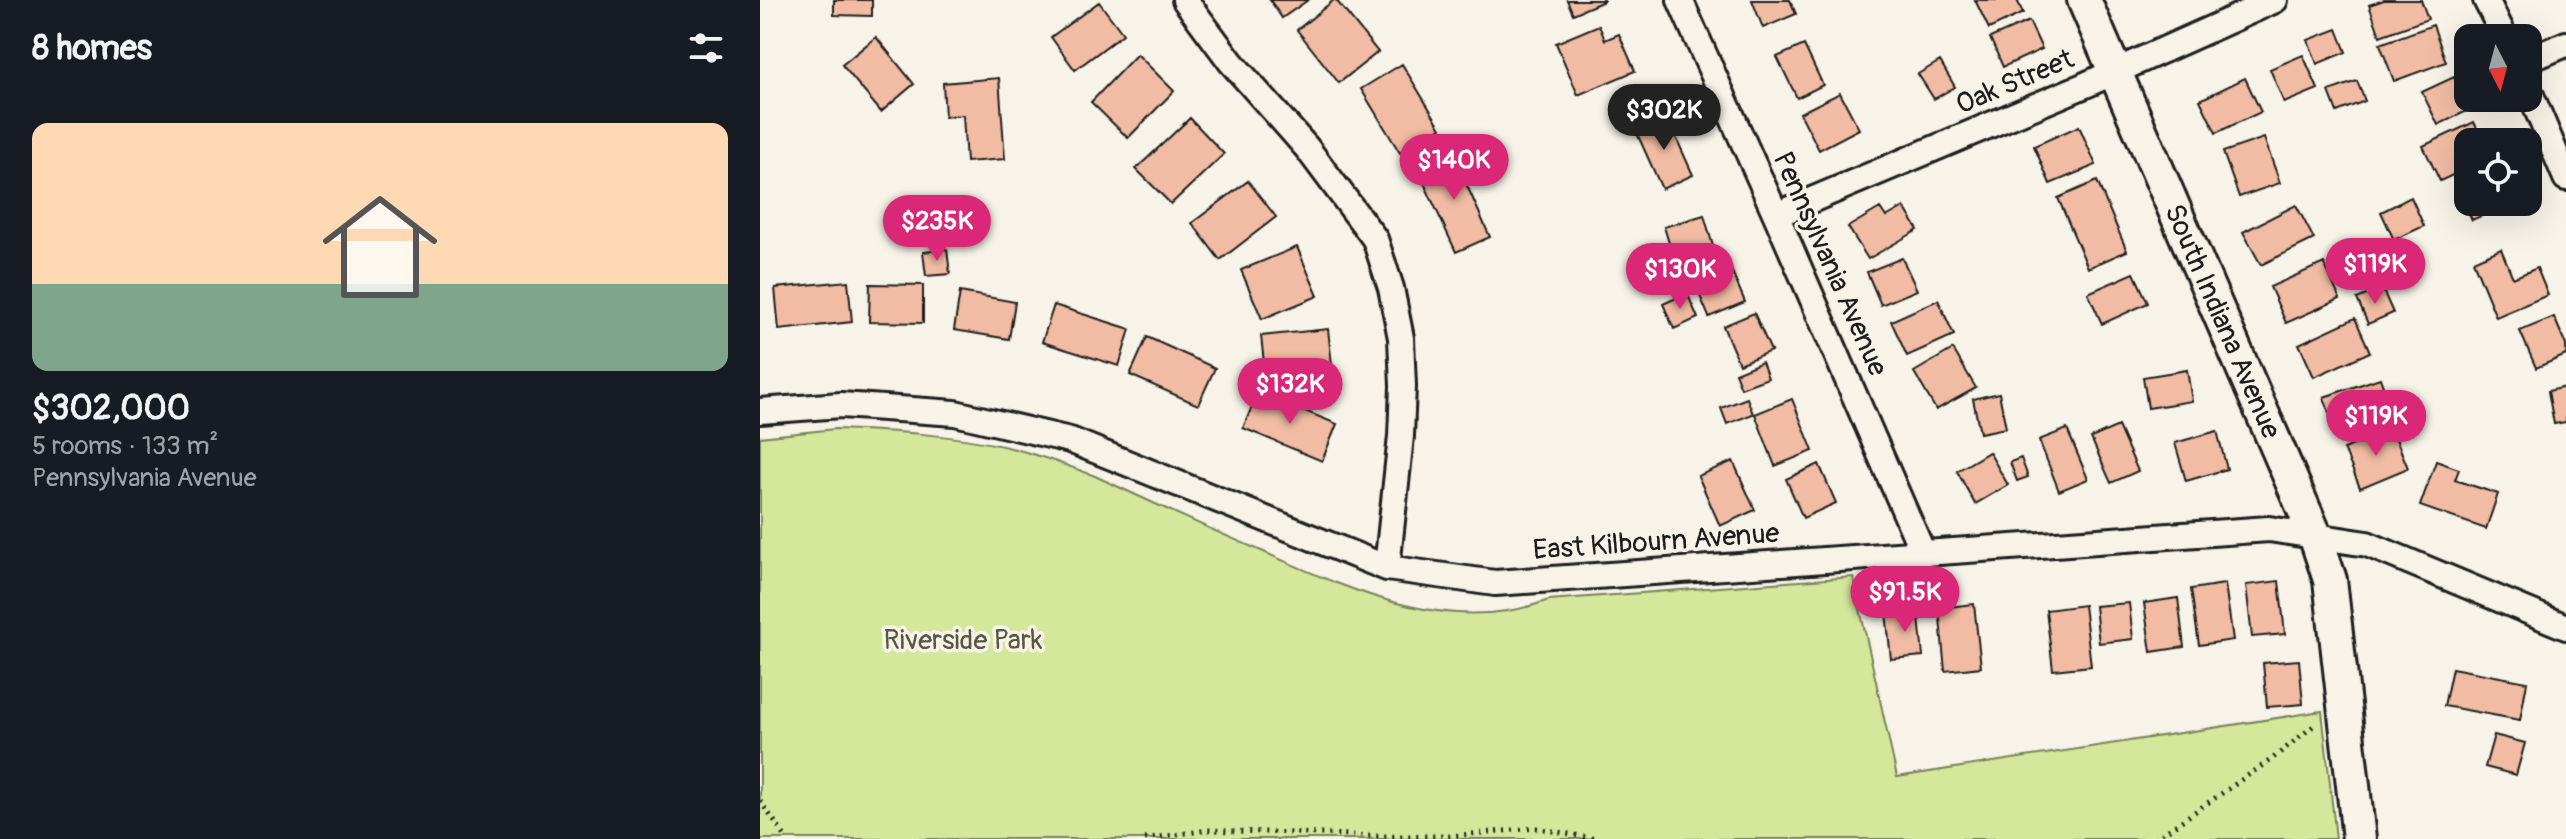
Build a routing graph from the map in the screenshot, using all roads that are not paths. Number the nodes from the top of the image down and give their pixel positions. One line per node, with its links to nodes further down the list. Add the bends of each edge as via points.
1 (1185, 0): 16 (street, via 1375,239 1401,338 1403,386)
2 (1680, 0): 12 (street, Pennsylvania Avenue)
3 (2084, 0): 9 (street, South Indiana Avenue)
4 (2275, 0): 9 (street, Oak Street)
5 (2486, 0): 6 (street)
6 (2498, 24)
7 (2566, 44): 8 (street)
8 (2542, 54)
9 (2116, 71): 12 (street, Oak Street); 14 (street, South Indiana Avenue)
10 (2538, 112): 11 (street)
11 (2566, 178)
12 (1776, 215): 15 (street, Pennsylvania Avenue)
13 (760, 411): 16 (street, East Kilbourn Avenue, via 841,405 955,413 1070,440)
14 (2315, 535): 15 (street, East Kilbourn Avenue, via 2269,529); 17 (street, East Kilbourn Avenue, via 2367,544); 18 (street, South Indiana Avenue, via 2330,580)
15 (1923, 553): 16 (street, East Kilbourn Avenue, via 1495,583)
16 (1387, 568)
17 (2566, 627)
18 (2359, 839)

